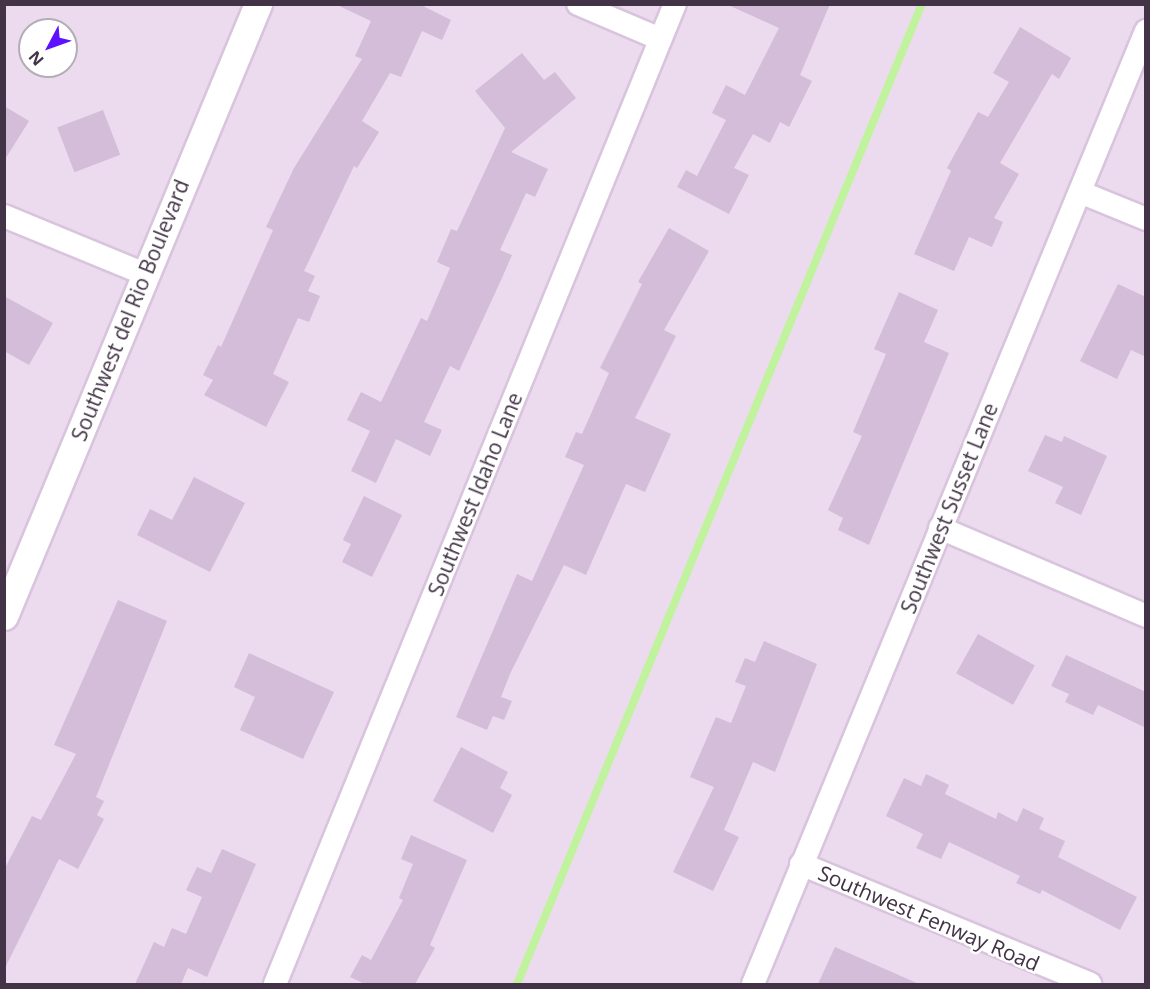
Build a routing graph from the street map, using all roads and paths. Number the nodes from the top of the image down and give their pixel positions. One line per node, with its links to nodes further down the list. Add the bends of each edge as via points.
1 (258, 4): 9 (street, Southwest del Rio Boulevard)
2 (578, 4): 5 (street)
3 (675, 4): 5 (street, Southwest Idaho Lane)
4 (1146, 31): 6 (street, Southwest Susset Lane)
5 (660, 39): 14 (street, Southwest Idaho Lane)
6 (1080, 192): 8 (street); 10 (street, Southwest Susset Lane)
7 (4, 216): 9 (street)
8 (1146, 219)
9 (145, 274): 11 (street, Southwest del Rio Boulevard)
10 (940, 528): 12 (street); 13 (street, Southwest Susset Lane)
11 (6, 610)
12 (1146, 616)
13 (801, 864): 15 (street, Southwest Susset Lane); 16 (street, Southwest Fenway Road)
14 (275, 984)
15 (753, 984)
16 (1090, 984)

